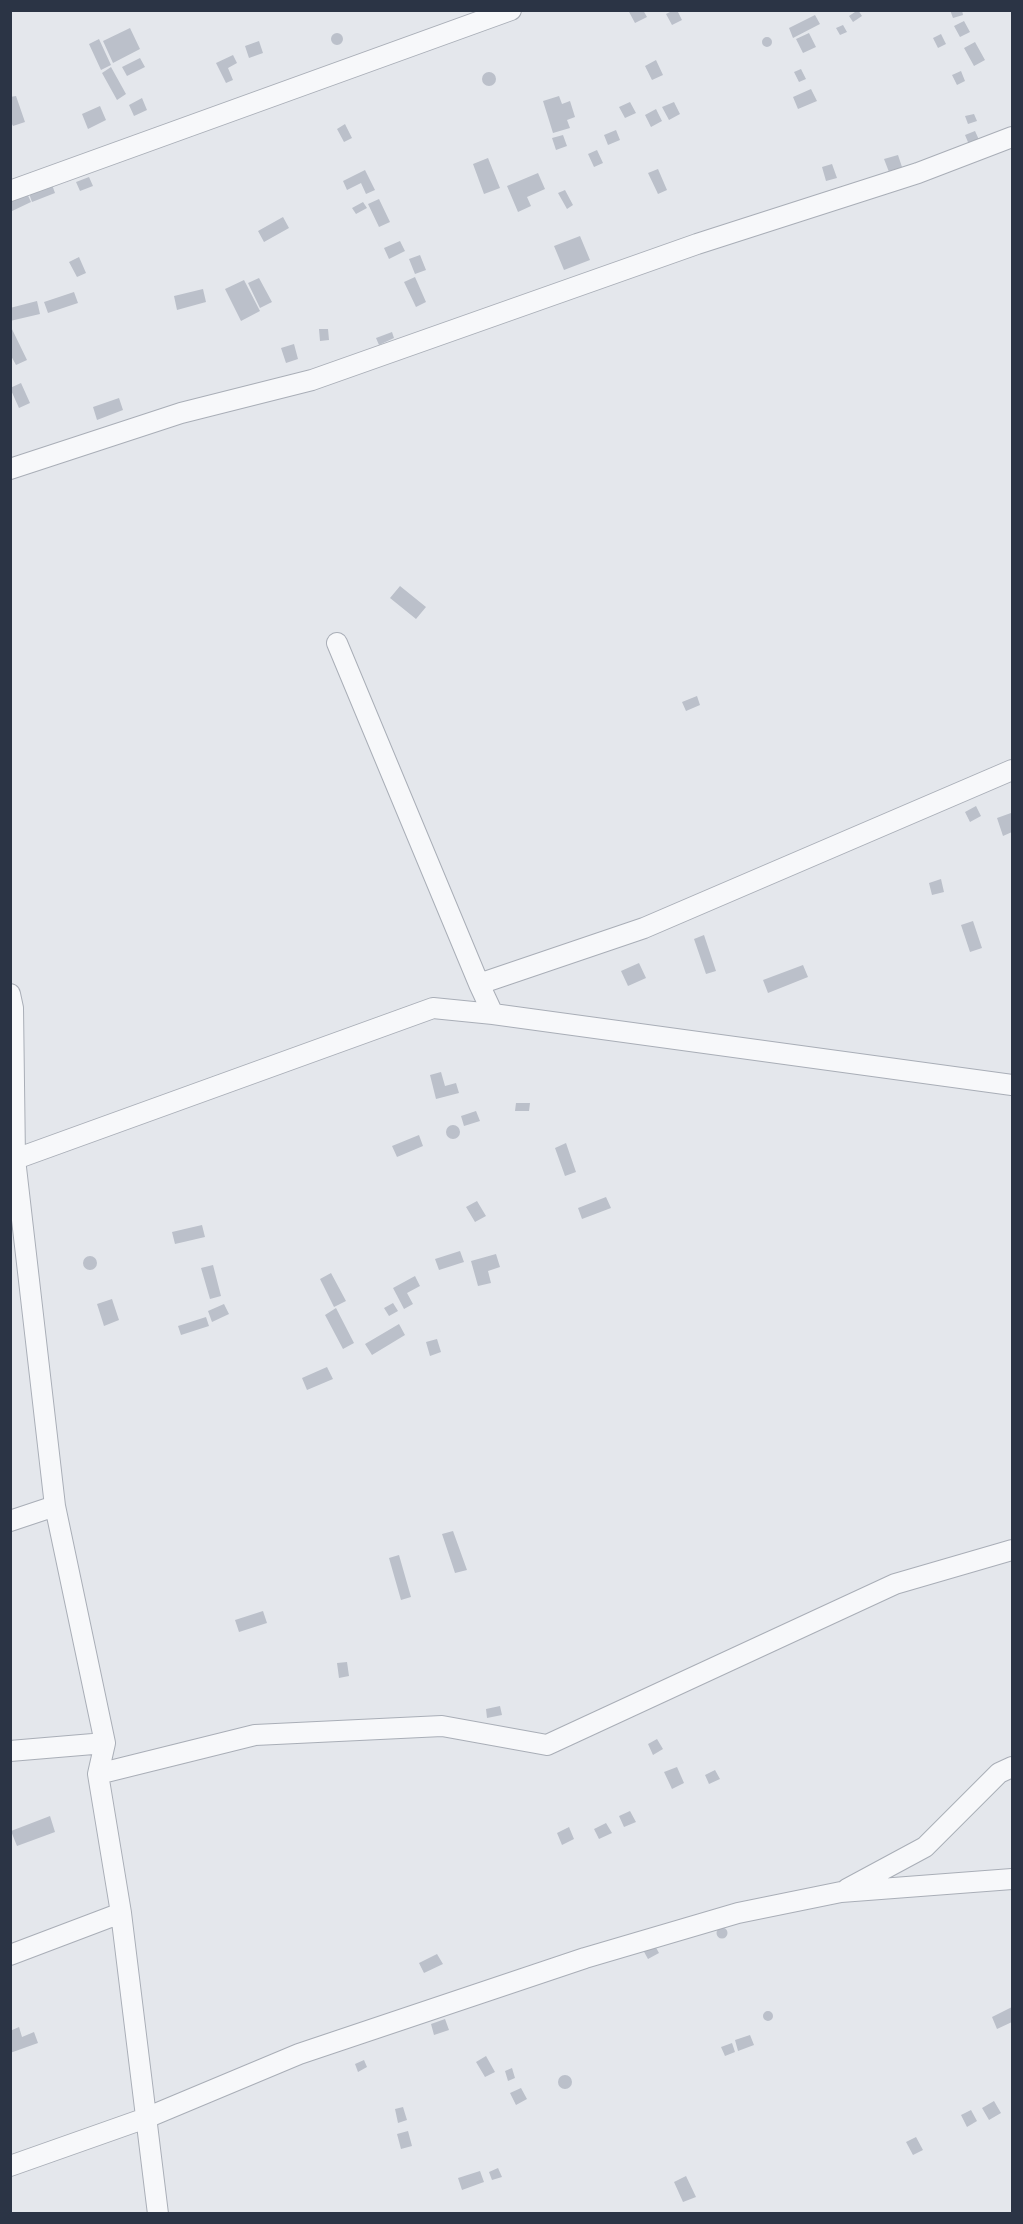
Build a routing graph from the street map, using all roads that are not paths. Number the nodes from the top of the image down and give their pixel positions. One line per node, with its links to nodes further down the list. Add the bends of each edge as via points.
1 (511, 10): 3 (street)
2 (1012, 136): 4 (street, via 918,173 697,244 312,380 181,413)
3 (10, 191)
4 (10, 470)
5 (337, 643): 7 (street)
6 (1012, 770): 7 (street, via 644,928)
7 (479, 984): 9 (street)
8 (10, 994): 11 (street, via 14,1008)
9 (493, 1014): 10 (street); 11 (street, via 433,1008)
10 (1012, 1085)
11 (13, 1160): 12 (street)
12 (55, 1506): 13 (street); 15 (street)
13 (10, 1521)
14 (1012, 1550): 18 (street, via 895,1584 547,1745 442,1726 255,1735)
15 (105, 1743): 16 (street); 18 (street)
16 (10, 1751)
17 (1012, 1767): 20 (street, via 999,1773 925,1847)
18 (98, 1774): 21 (street)
19 (1012, 1880): 20 (street)
20 (842, 1892): 23 (street, via 738,1913 585,1958 299,2054)
21 (121, 1913): 22 (street); 23 (street)
22 (10, 1955)
23 (146, 2118): 24 (street); 25 (street)
24 (10, 2166)
25 (158, 2214)

